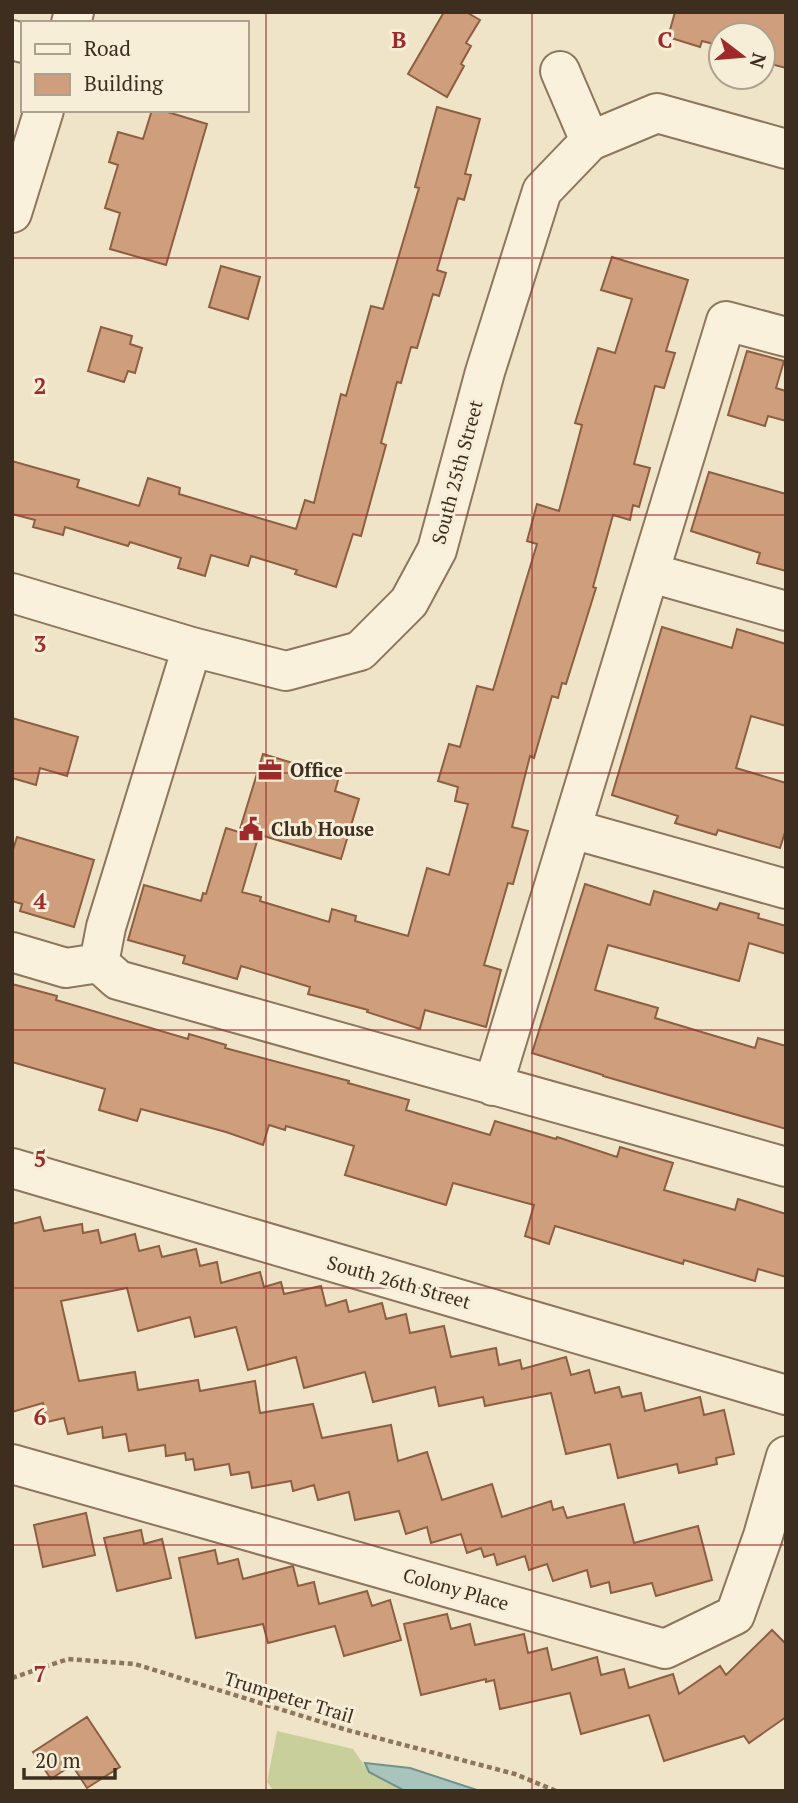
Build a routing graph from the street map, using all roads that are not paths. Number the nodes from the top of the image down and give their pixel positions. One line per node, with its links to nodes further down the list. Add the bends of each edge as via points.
1 (560, 71): 3 (street)
2 (43, 112): 5 (street)
3 (590, 141): 4 (street, South 25th Street, via 657,113); 10 (street, South 25th Street, via 542,191 485,372 437,550 409,602 360,651 286,671)
4 (786, 149)
5 (12, 213)
6 (786, 337): 7 (street, via 726,321)
7 (651, 573): 9 (street); 11 (street)
8 (12, 593): 10 (street, South 25th Street)
9 (786, 611)
10 (192, 647): 14 (street)
11 (572, 829): 12 (street); 15 (street)
12 (786, 889)
13 (12, 952): 14 (street, via 66,968)
14 (99, 963): 15 (street, via 118,980)
15 (493, 1086): 16 (street)
16 (786, 1167)
17 (12, 1168): 18 (street, South 26th Street)
18 (786, 1395)
19 (786, 1456): 20 (street, Colony Place, via 735,1615 665,1648)
20 (12, 1464)

